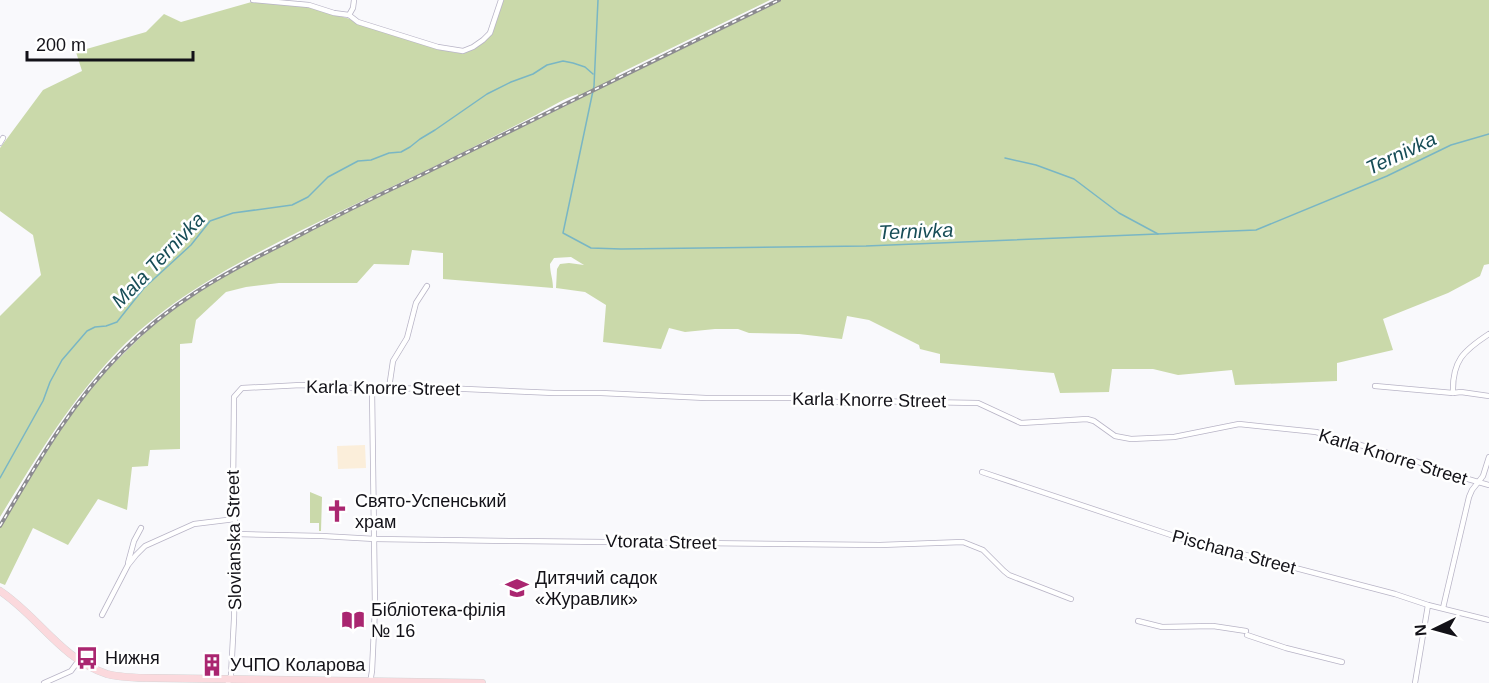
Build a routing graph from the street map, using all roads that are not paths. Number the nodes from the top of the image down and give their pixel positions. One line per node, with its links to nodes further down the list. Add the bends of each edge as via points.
1 (253, 0): 4 (street, via 309,5)
2 (354, 0): 4 (street)
3 (501, 0): 4 (street, via 490,33 463,51 358,22)
4 (349, 15)
5 (427, 286): 8 (street, via 416,303 407,338 393,361)
6 (1489, 334): 10 (street, via 1459,359)
7 (1375, 386): 10 (street)
8 (389, 388): 9 (street, Karla Knorre Street); 15 (street, Karla Knorre Street, via 801,398 847,403 978,403 1021,423 1087,419 1115,436 1131,439 1174,437 1239,424 1316,432)
9 (372, 389): 12 (street, Karla Knorre Street, via 301,385 242,388); 20 (street)
10 (1453, 393): 11 (street)
11 (1489, 396)
12 (234, 397): 17 (street, Slovianska Street)
13 (1489, 457): 15 (street)
14 (982, 472): 24 (street, Pischana Street, via 1177,537)
15 (1479, 482): 16 (street, Karla Knorre Street); 25 (street, via 1469,496)
16 (1489, 485)
17 (235, 519): 19 (street, Slovianska Street); 21 (street, via 194,524 145,546)
18 (141, 528): 21 (street)
19 (236, 534): 20 (street, Vtorata Street); 31 (street, Slovianska Street)
20 (375, 539): 23 (street, Vtorata Street, via 963,543 983,550 1009,575); 32 (street)
21 (128, 565): 26 (street)
22 (2, 592): 29 (main road)
23 (1071, 599)
24 (1428, 605): 25 (street, Pischana Street); 35 (street)
25 (1443, 608): 27 (street, Pischana Street)
26 (102, 615)
27 (1489, 620)
28 (1138, 621): 30 (street, via 1162,627 1213,626)
29 (79, 660): 31 (main road, via 113,678); 33 (street, via 71,671)
30 (1342, 663)
31 (229, 681): 32 (main road)
32 (370, 682): 34 (main road)
33 (45, 683)
34 (482, 683)
35 (1415, 683)

